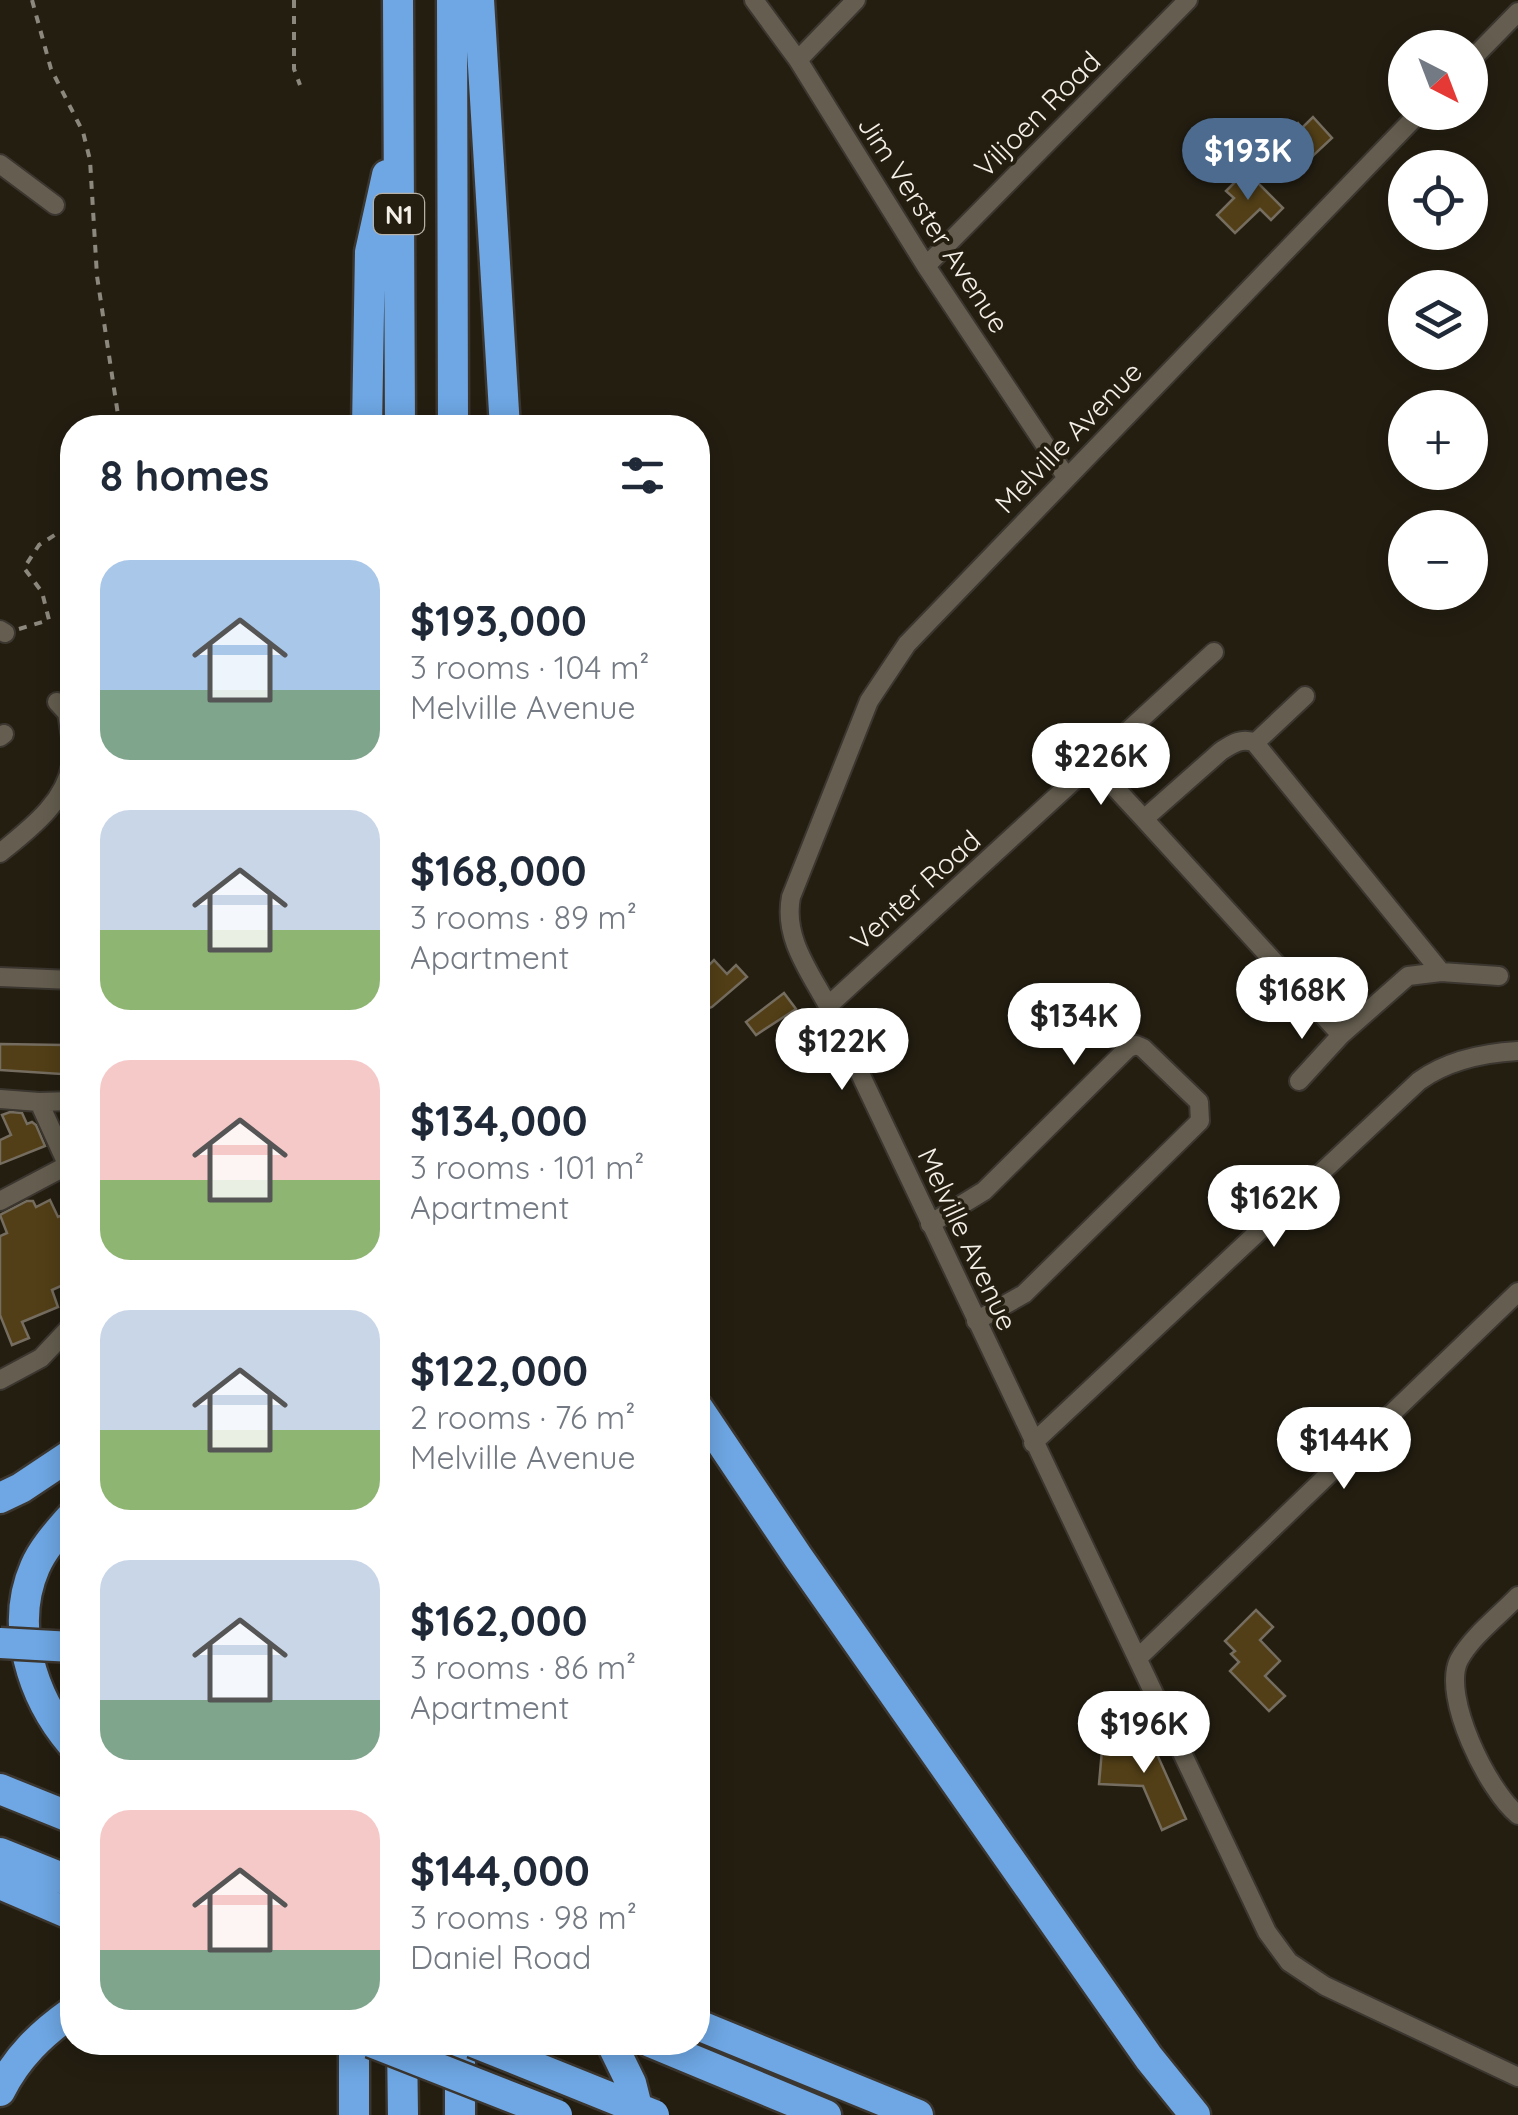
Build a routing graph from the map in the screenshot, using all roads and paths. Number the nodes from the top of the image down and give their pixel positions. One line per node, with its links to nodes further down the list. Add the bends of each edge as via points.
1 (32, 0): 18 (path, via 51,69 84,132 90,160)
2 (294, 0): 12 (path)
3 (398, 0): 13 (highway, N1)
4 (452, 0): 21 (highway, N1)
5 (479, 0): 22 (highway)
6 (754, 0): 11 (street, Jim Verster Avenue)
7 (856, 0): 11 (street)
8 (1188, 0): 17 (street, Viljoen Road)
9 (1518, 12): 10 (street)
10 (1488, 43)
11 (798, 60): 17 (street, Jim Verster Avenue)
12 (300, 85)
13 (399, 123): 19 (highway, via 370,252); 20 (highway, N1)
14 (1403, 130): 23 (street, Melville Avenue)
15 (0, 164): 16 (street)
16 (55, 205)
17 (926, 266): 23 (street, Jim Verster Avenue)
18 (118, 415)
19 (367, 415)
20 (400, 415)
21 (454, 415)
22 (504, 415)
23 (1066, 478): 39 (street, Melville Avenue, via 907,644 869,701 788,916 790,934)
24 (60, 532): 25 (path, via 39,545 24,568 42,592 49,620)
25 (3, 632)
26 (1214, 652): 31 (street, Venter Road)
27 (1305, 696): 30 (street)
28 (57, 702): 29 (street)
29 (60, 705)
30 (1254, 743): 33 (street, via 1220,751); 35 (street)
31 (1094, 765): 33 (street); 39 (street, Venter Road)
32 (60, 795): 34 (street)
33 (1144, 820): 40 (street)
34 (0, 852)
35 (1441, 972): 37 (street); 40 (street, via 1408,976)
36 (0, 976): 38 (street)
37 (1499, 976)
38 (60, 979)
39 (828, 1006): 49 (street, Melville Avenue)
40 (1341, 1036): 42 (street)
41 (1518, 1051): 55 (street, via 1466,1058 1419,1081)
42 (1299, 1081)
43 (0, 1099): 45 (street)
44 (60, 1101): 45 (street)
45 (39, 1102): 46 (street)
46 (60, 1148)
47 (60, 1174): 48 (street)
48 (0, 1201)
49 (930, 1224): 51 (street, Melville Avenue); 51 (street, via 984,1190 1128,1048 1143,1048 1199,1102 1200,1121 1032,1286)
50 (1518, 1292): 62 (street)
51 (976, 1321): 55 (street, Melville Avenue)
52 (60, 1338): 53 (street, via 41,1358)
53 (0, 1380)
54 (710, 1426): 92 (highway)
55 (1033, 1443): 62 (street, Melville Avenue)
56 (60, 1462): 57 (highway)
57 (0, 1498)
58 (60, 1532): 63 (highway, via 35,1566 24,1636 42,1703)
59 (1518, 1596): 66 (street, via 1468,1647 1453,1677 1475,1749 1497,1792)
60 (0, 1642): 61 (highway, bridge)
61 (60, 1646)
62 (1138, 1658): 81 (street, Melville Avenue, via 1267,1932 1289,1962 1325,1986)
63 (60, 1728)
64 (0, 1789): 65 (highway)
65 (60, 1813)
66 (1518, 1815)
67 (0, 1853): 68 (highway)
68 (60, 1877)
69 (0, 1884): 70 (highway)
70 (60, 1910)
71 (60, 2021): 82 (highway, via 14,2064)
72 (710, 2030): 91 (highway)
73 (359, 2055): 83 (highway)
74 (391, 2055): 87 (highway, bridge)
75 (402, 2055): 84 (highway)
76 (460, 2055): 85 (highway)
77 (505, 2055): 89 (highway, bridge)
78 (512, 2055): 86 (highway)
79 (617, 2055): 88 (highway, bridge)
80 (681, 2055): 90 (highway)
81 (1518, 2077)
82 (0, 2091)
83 (351, 2115)
84 (403, 2115)
85 (460, 2115)
86 (513, 2115)
87 (557, 2115)
88 (639, 2115)
89 (654, 2115)
90 (826, 2115)
91 (918, 2115)
92 (1195, 2115)

